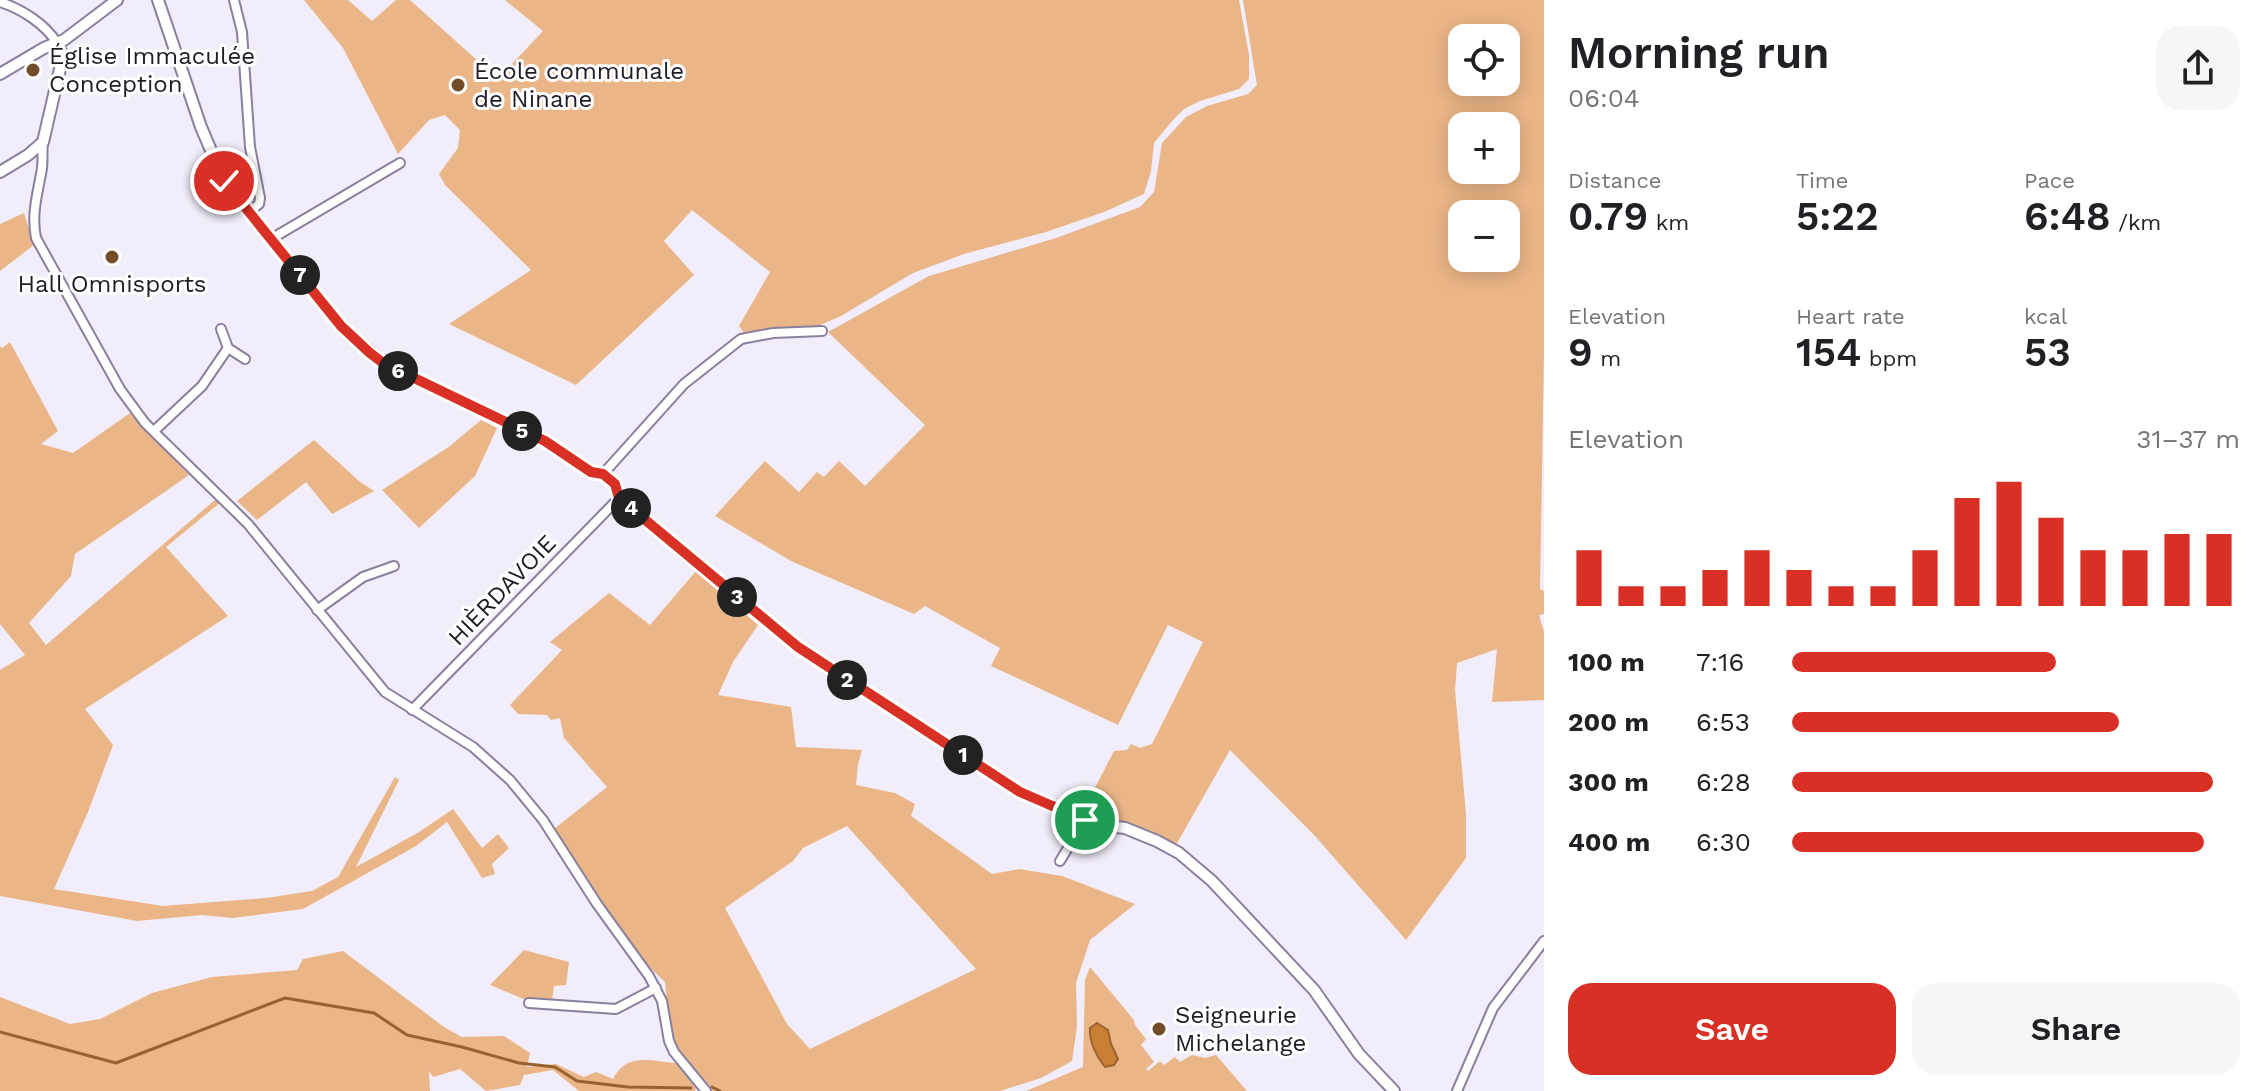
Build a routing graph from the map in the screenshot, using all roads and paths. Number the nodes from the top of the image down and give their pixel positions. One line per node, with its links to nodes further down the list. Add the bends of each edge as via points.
1 (117, 0): 5 (street)
2 (158, 0): 12 (street, via 224,181)
3 (234, 0): 12 (street, via 260,198)
4 (0, 2): 5 (street, via 25,13)
5 (57, 43): 6 (street); 7 (street, via 63,56)
6 (0, 74)
7 (43, 142): 8 (street); 10 (street)
8 (24, 158): 10 (street, via 33,157); 11 (street)
9 (400, 163): 13 (street)
10 (43, 165): 18 (street, via 34,206 36,238 120,389)
11 (0, 172)
12 (249, 212): 13 (street)
13 (271, 239): 19 (street, via 341,326 383,363)
14 (221, 329): 16 (street)
15 (822, 331): 19 (street, via 741,339 684,384)
16 (228, 348): 17 (street); 18 (street, via 202,386)
17 (245, 359)
18 (154, 431): 22 (street, via 248,524)
19 (603, 474): 20 (street, via 615,484)
20 (619, 498): 23 (street, HIÈRDAVOIE); 24 (street, via 798,647 1020,792)
21 (394, 566): 22 (street, via 363,577)
22 (317, 610): 23 (street, via 385,692)
23 (412, 710): 27 (street, via 473,747 520,791)
24 (1085, 820): 25 (street); 30 (street, via 1157,841 1198,868 1314,990 1342,1032)
25 (1060, 861)
26 (1544, 941): 31 (street, via 1493,1008)
27 (656, 988): 28 (street, via 616,1009); 29 (street, via 674,1052)
28 (529, 1003)
29 (706, 1091)
30 (1394, 1091)
31 (1457, 1091)

